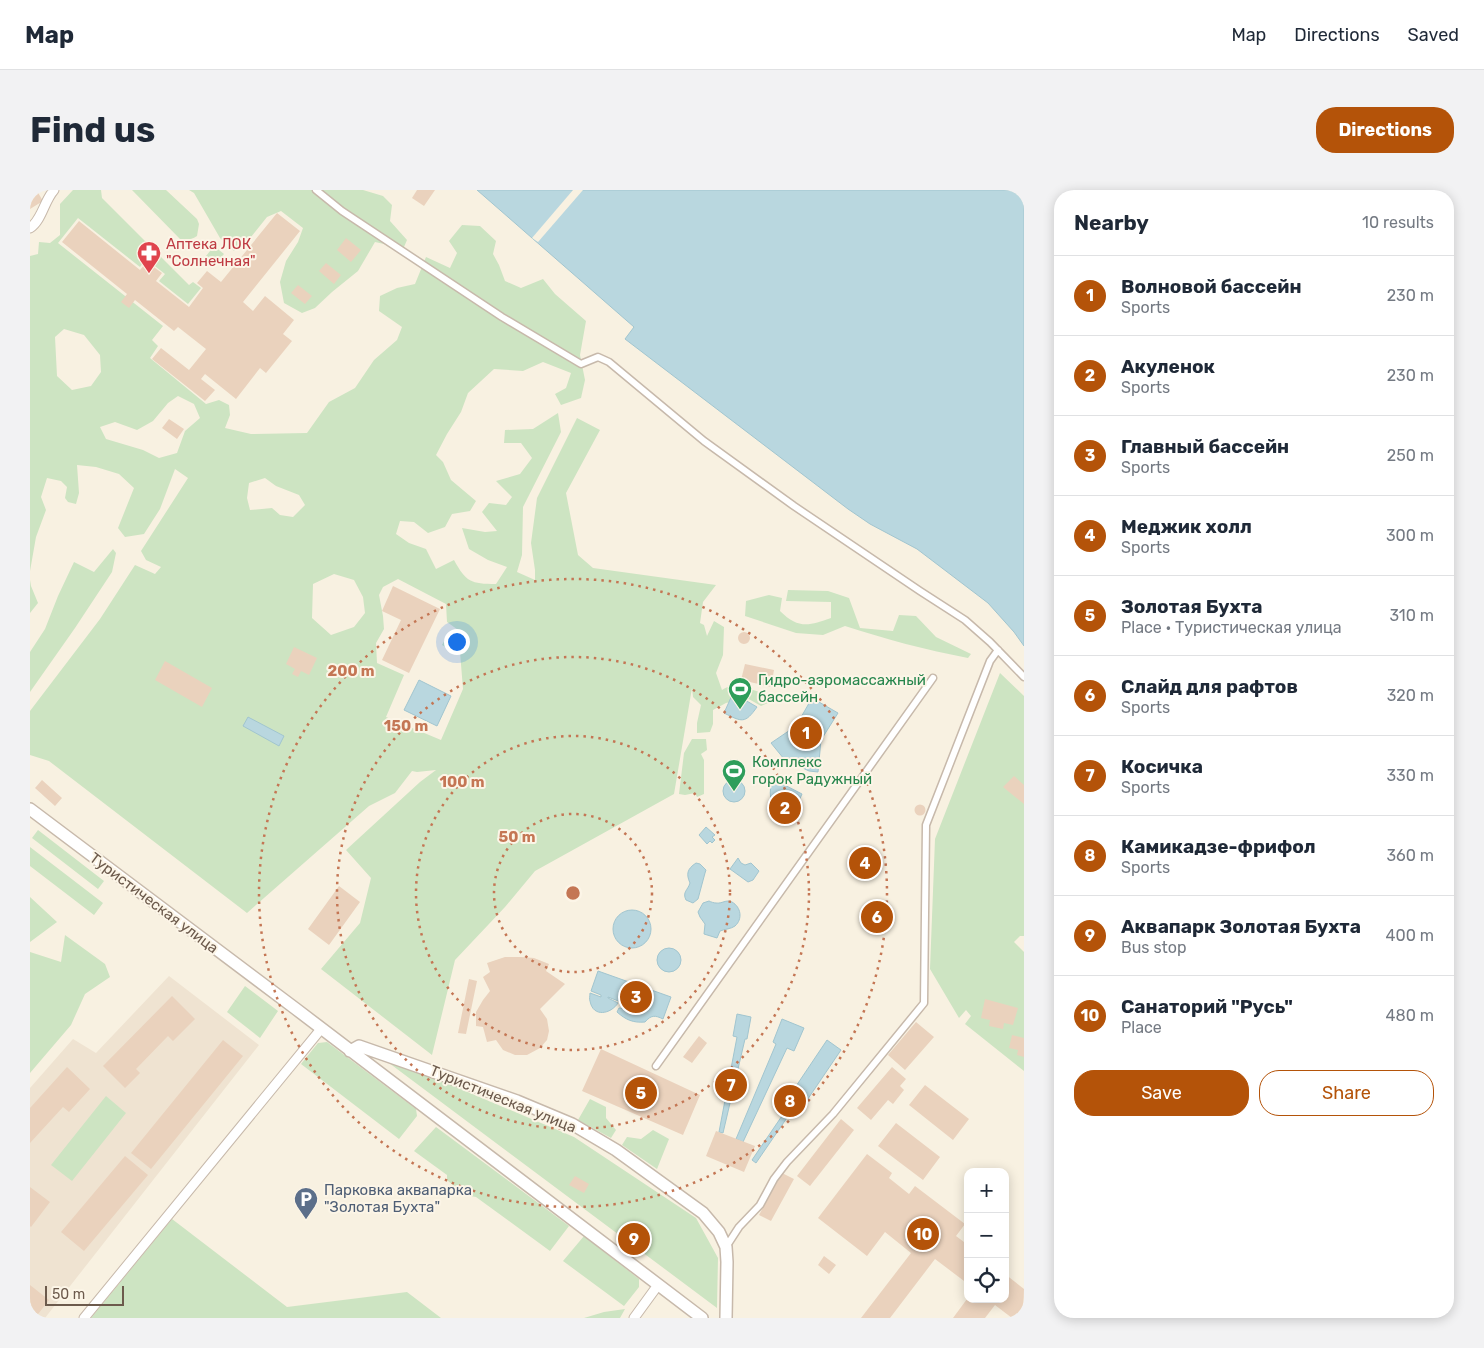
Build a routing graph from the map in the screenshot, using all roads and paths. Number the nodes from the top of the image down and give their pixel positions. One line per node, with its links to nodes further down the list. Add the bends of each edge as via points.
1 (54, 190): 3 (street)
2 (316, 190): 4 (street, via 342,211 502,317 581,364 598,357 608,362 704,441 794,506 965,620)
3 (30, 228)
4 (998, 650): 5 (street); 11 (street, via 990,661 926,825 924,1002 832,1114 787,1162 760,1205)
5 (1024, 676)
6 (933, 678): 10 (street)
7 (30, 809): 8 (street, Туристическая улица)
8 (321, 1029): 9 (street, Туристическая улица); 13 (street)
9 (350, 1051): 11 (street, Туристическая улица, via 359,1046 391,1056 572,1124 616,1150 703,1213 719,1232); 12 (street, Туристическая улица)
10 (656, 1066)
11 (726, 1247): 16 (street, Туристическая улица)
12 (658, 1285): 14 (street); 15 (street, Туристическая улица)
13 (84, 1318)
14 (634, 1318)
15 (702, 1318)
16 (726, 1318)

